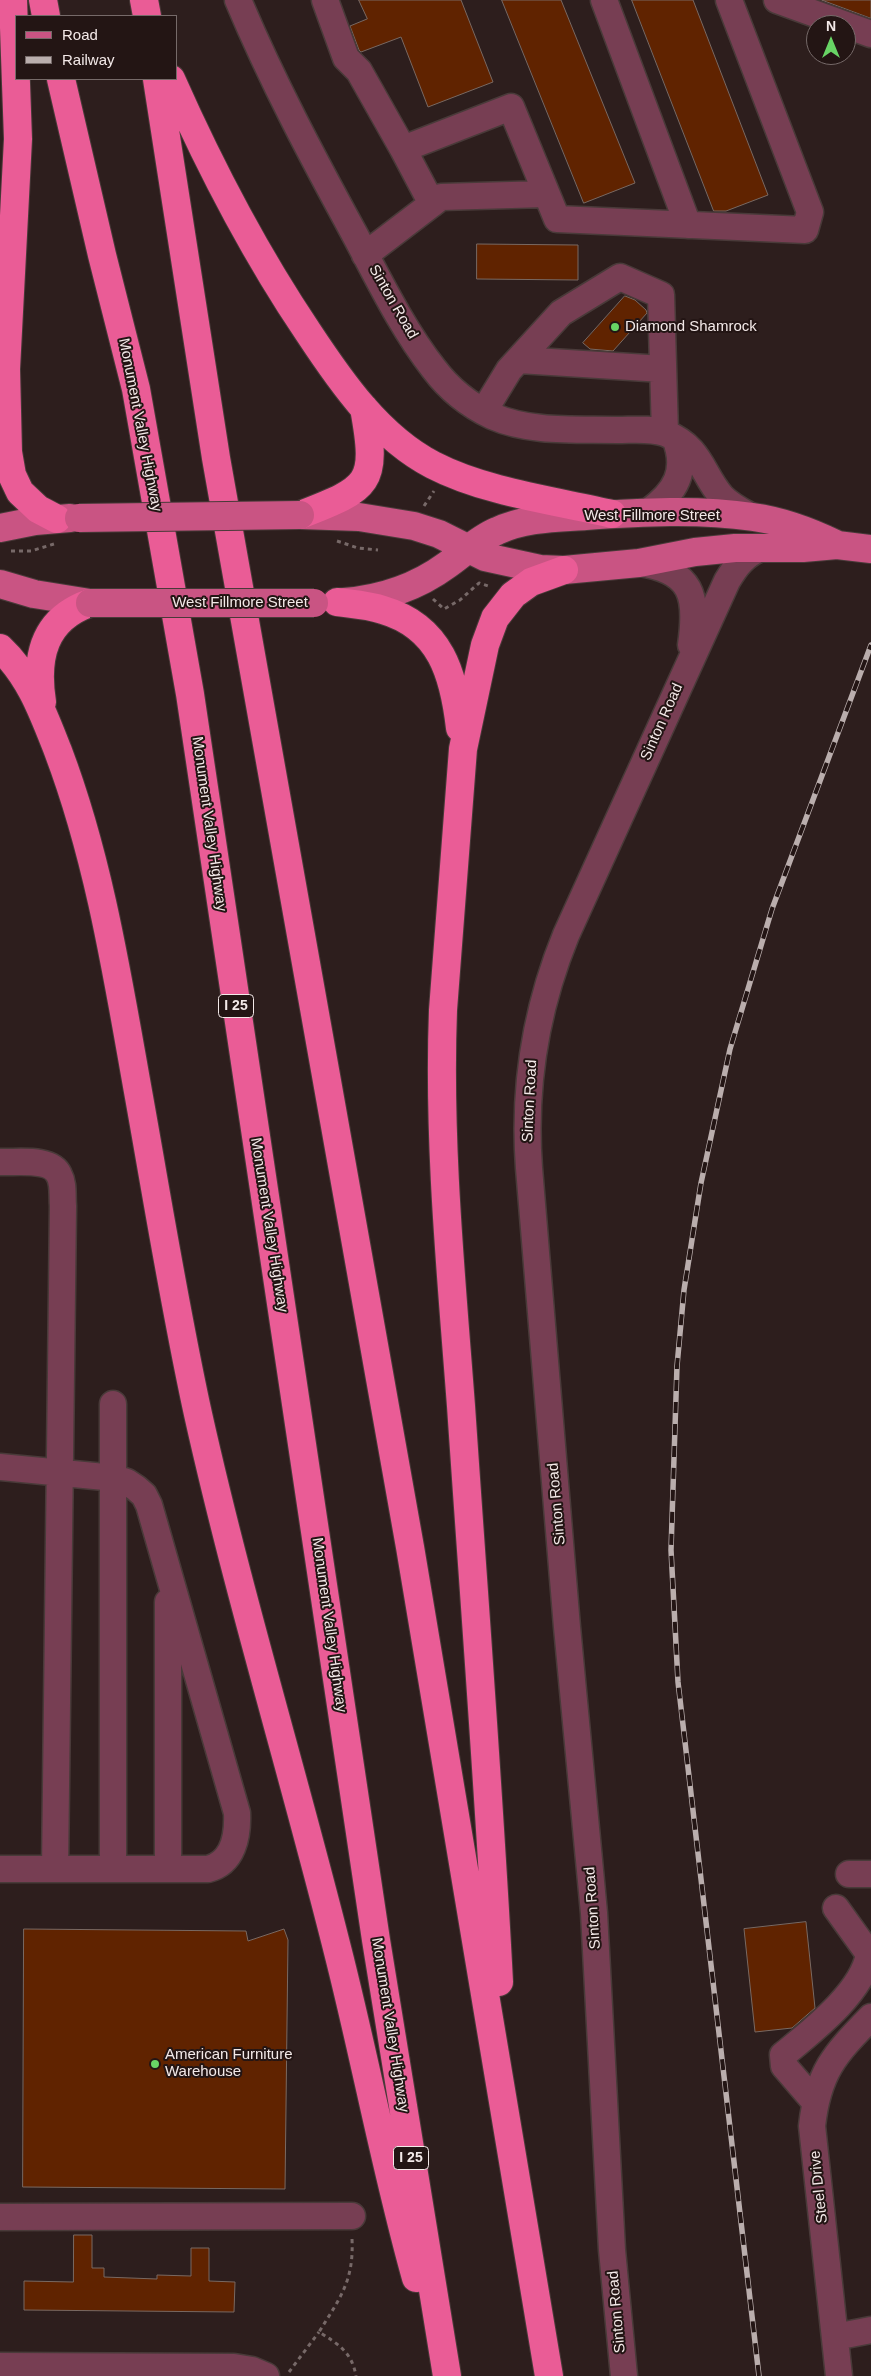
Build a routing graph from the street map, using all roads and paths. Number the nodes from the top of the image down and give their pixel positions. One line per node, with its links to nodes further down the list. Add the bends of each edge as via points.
1 (13, 0): 12 (highway)
2 (43, 0): 9 (highway)
3 (144, 0): 10 (highway)
4 (238, 0): 21 (street, Sinton Road, via 295,123)
5 (325, 0): 17 (street, via 346,58 359,71)
6 (604, 0): 20 (street)
7 (777, 0): 11 (street)
8 (735, 1): 20 (street, via 810,212 805,230)
9 (46, 15)
10 (147, 15)
11 (871, 34)
12 (15, 56)
13 (16, 80): 24 (highway, via 18,139)
14 (61, 80): 78 (highway, Monument Valley Highway / I 25, via 136,389 190,694 376,1940)
15 (157, 80): 67 (highway, via 216,458 410,1546)
16 (171, 80): 26 (highway, via 259,257 331,367)
17 (403, 149): 18 (street, via 510,107); 19 (street)
18 (546, 194): 19 (street, via 441,197); 20 (street, via 557,219)
19 (432, 204): 21 (street)
20 (688, 225)
21 (365, 255): 27 (street, Sinton Road, via 409,333 434,369 457,394)
22 (519, 360): 23 (street); 23 (street, via 561,313 620,277 662,295); 27 (street)
23 (663, 368): 28 (street)
24 (6, 369): 25 (highway); 35 (highway, via 7,442 12,475 26,500)
25 (0, 404)
26 (364, 408): 32 (highway, via 408,448 433,465 460,477); 33 (highway, via 371,455 363,481 344,497)
27 (484, 411): 28 (street, Sinton Road, via 511,422 536,427 647,430)
28 (670, 436): 31 (street, via 682,459 676,482 666,498); 34 (street, via 695,455 723,498)
29 (437, 488): 30 (path)
30 (421, 510)
31 (648, 512): 32 (main road, West Fillmore Street); 34 (main road, West Fillmore Street)
32 (612, 514): 40 (main road, West Fillmore Street, via 517,523 486,536)
33 (300, 515): 35 (main road, West Fillmore Street, bridge); 40 (main road, West Fillmore Street, via 398,522 434,531)
34 (752, 516): 38 (main road, West Fillmore Street, via 801,528)
35 (64, 527): 36 (main road, West Fillmore Street); 36 (path, via 31,551)
36 (1, 540)
37 (331, 540): 42 (path)
38 (837, 545): 39 (main road, West Fillmore Street); 41 (main road, West Fillmore Street)
39 (761, 548): 43 (main road, West Fillmore Street, via 695,552); 51 (street, Sinton Road, via 747,555 732,572)
40 (468, 549): 44 (main road, West Fillmore Street, via 498,561); 48 (main road, West Fillmore Street, via 439,571 411,585 374,597)
41 (871, 549)
42 (378, 550)
43 (639, 563): 44 (main road, West Fillmore Street); 51 (street, Sinton Road, via 671,571 690,593 694,622)
44 (564, 570): 53 (highway, via 521,588 495,618 481,660)
45 (0, 584): 49 (main road, West Fillmore Street, via 34,594)
46 (497, 592): 47 (path, via 480,583 444,609)
47 (432, 598)
48 (326, 602): 49 (main road, West Fillmore Street, bridge); 53 (highway, via 382,609 414,624 429,637 447,665 453,684)
49 (90, 603): 52 (highway, via 63,617 46,641 40,671)
50 (0, 648): 52 (highway, via 24,675)
51 (689, 663): 80 (street, Sinton Road, via 554,963 537,1024 527,1105 530,1178 594,1913 612,2250)
52 (43, 713): 77 (highway, via 79,813 102,900 186,1356 224,1523 338,1951 394,2200)
53 (463, 749): 67 (highway, via 443,1010 444,1159)
54 (0, 1162): 57 (street, via 48,1165 59,1173 62,1182)
55 (113, 1404): 58 (street)
56 (0, 1466): 57 (street)
57 (60, 1472): 58 (street); 61 (street)
58 (113, 1478): 59 (street, via 127,1482 144,1495); 62 (street)
59 (168, 1572): 63 (street); 63 (street, via 237,1813 237,1824 230,1853 218,1866)
60 (0, 1869): 61 (street)
61 (55, 1869): 62 (street)
62 (113, 1869): 63 (street)
63 (168, 1869)
64 (836, 1908): 66 (street, via 869,1954 867,1968 832,2013 783,2055 784,2066)
65 (871, 2017): 66 (street, Steel Drive, via 832,2061 819,2085)
66 (815, 2102): 72 (street, Steel Drive, via 812,2126)
67 (505, 2108): 79 (highway)
68 (352, 2216): 69 (street); 71 (path, via 351,2273)
69 (0, 2217)
70 (871, 2330): 72 (street)
71 (319, 2332): 75 (path); 76 (path, via 343,2347 352,2358)
72 (835, 2337): 81 (street, Steel Drive)
73 (0, 2366): 74 (street, via 234,2367)
74 (266, 2376)
75 (286, 2376)
76 (356, 2376)
77 (443, 2376)
78 (447, 2376)
79 (549, 2376)
80 (624, 2376)
81 (839, 2376)

